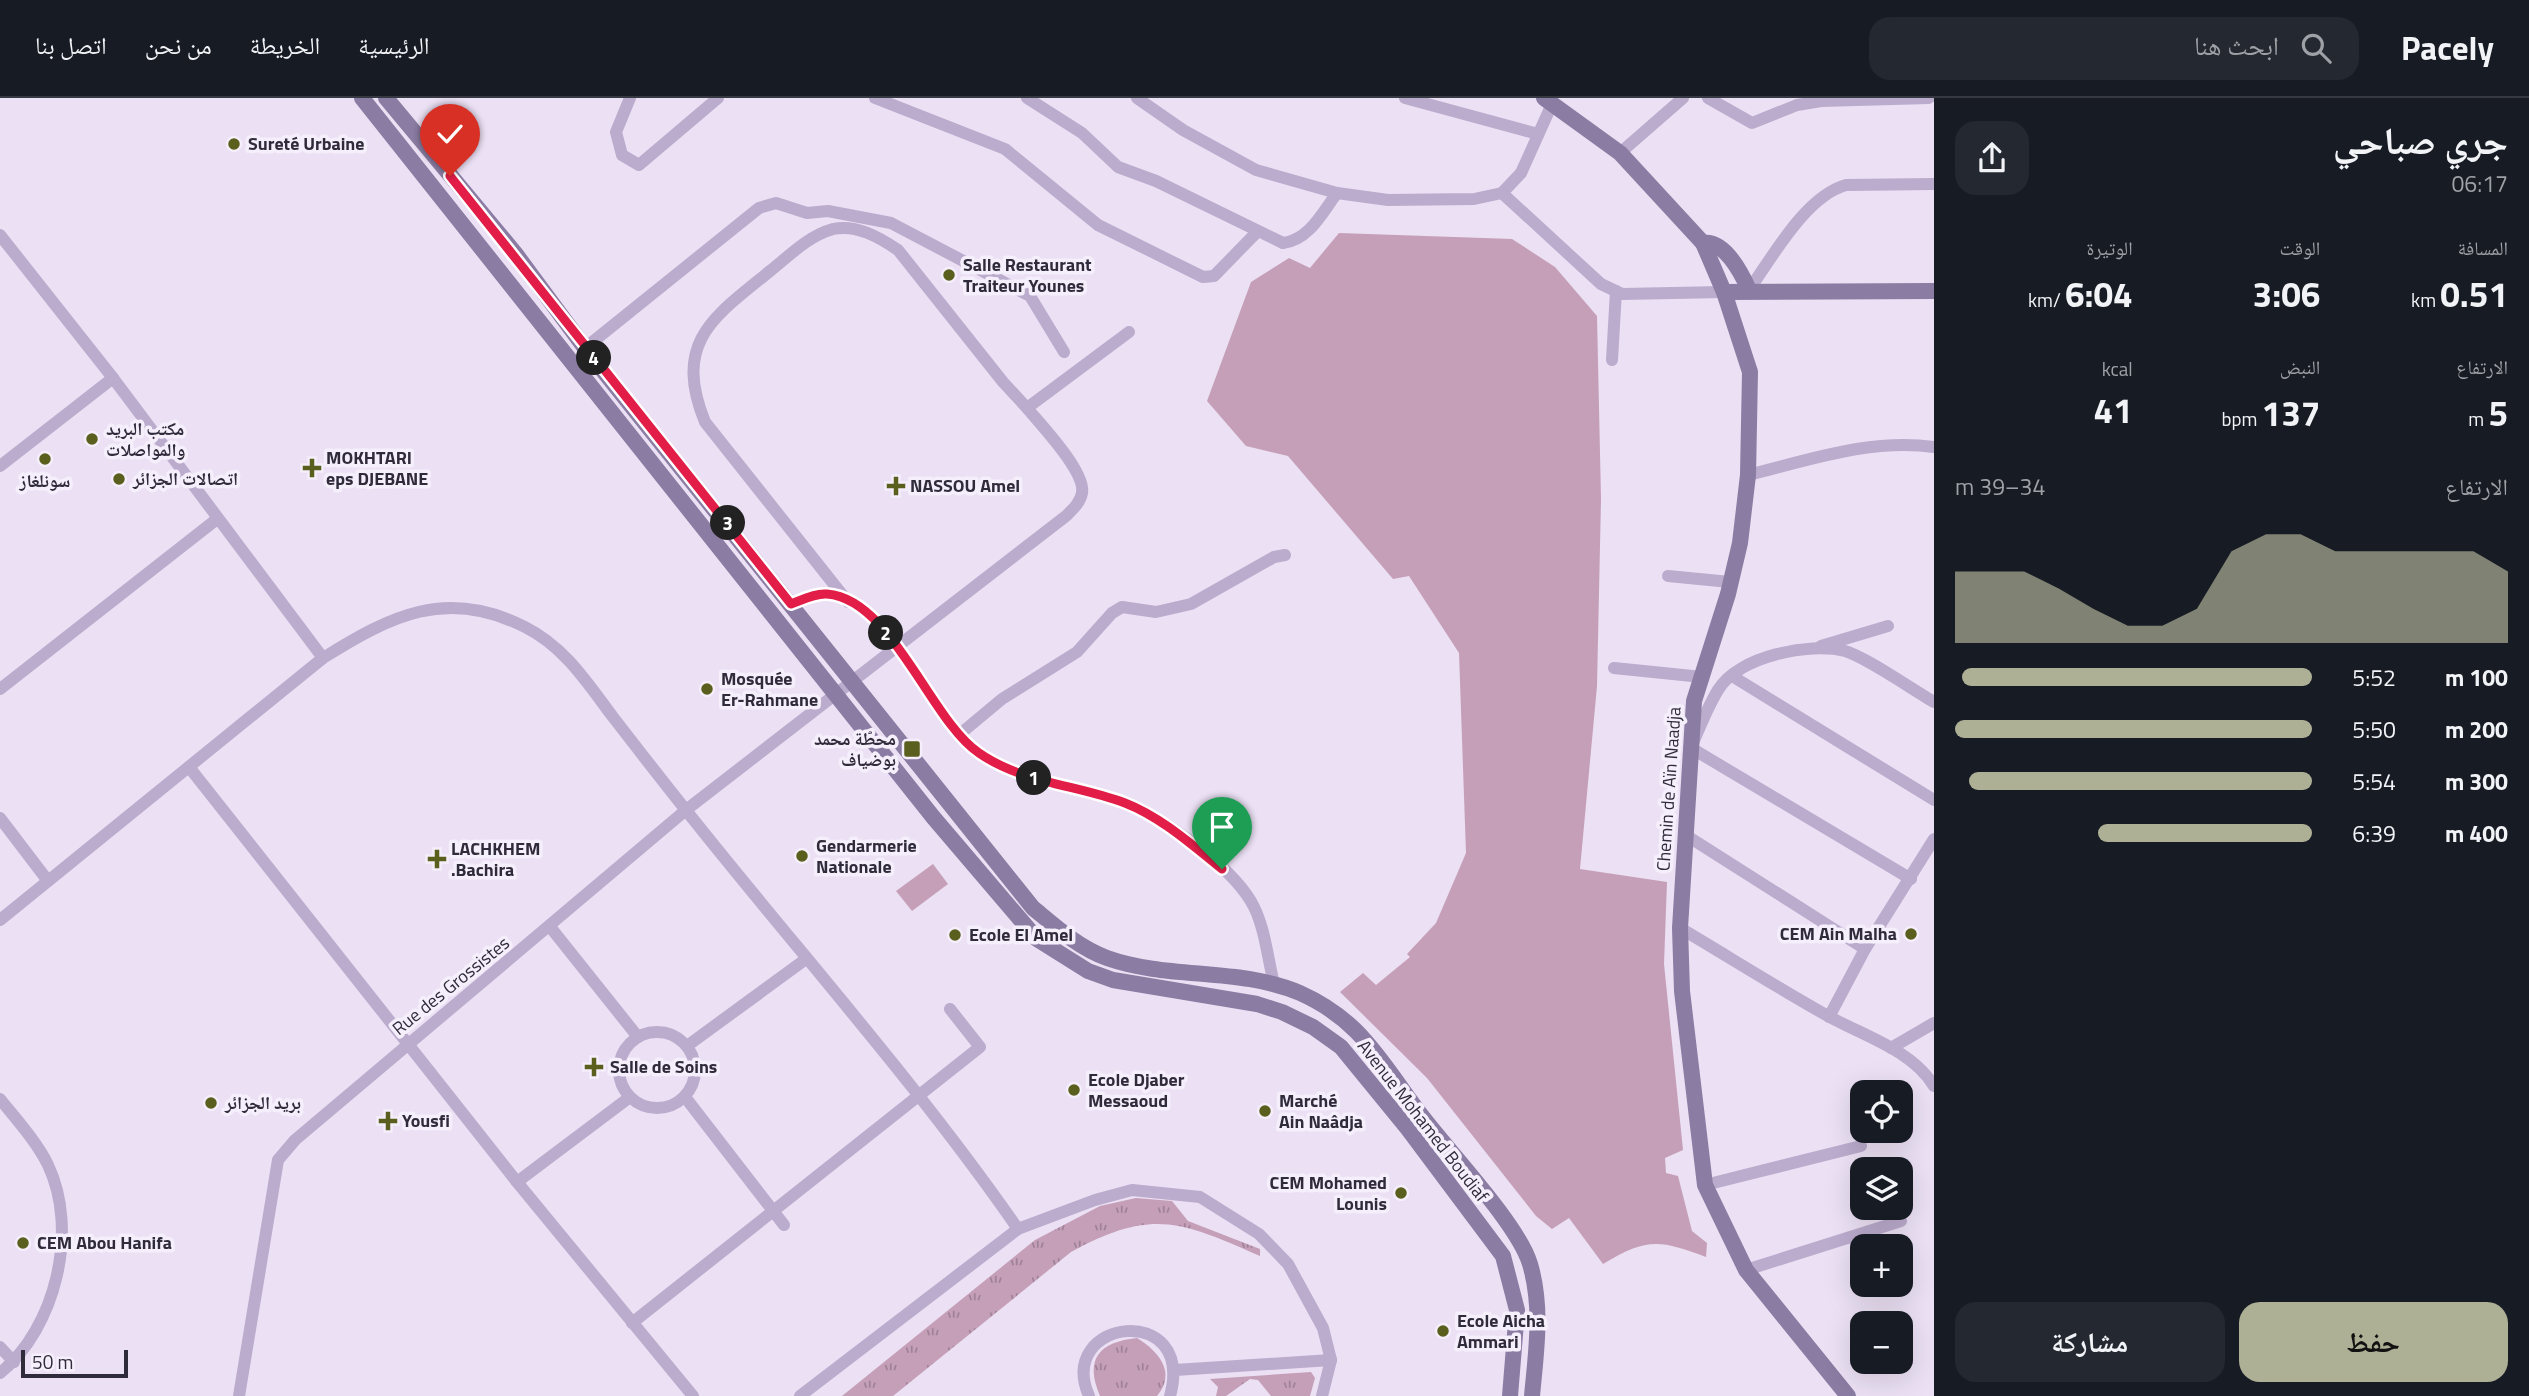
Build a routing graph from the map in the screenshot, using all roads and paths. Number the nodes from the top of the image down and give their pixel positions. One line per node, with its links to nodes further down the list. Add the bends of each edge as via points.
1 (362, 98): 49 (main road, Avenue Mohamed Boudiaf)
2 (386, 98): 26 (main road, Avenue Mohamed Boudiaf, via 515,254)
3 (630, 98): 4 (street, via 616,132 622,155 639,165)
4 (718, 98)
5 (875, 98): 18 (street, via 1005,149 1098,225 1203,277 1214,276)
6 (1027, 98): 18 (street, via 1082,133 1118,167)
7 (1137, 98): 17 (street, via 1183,130 1256,170)
8 (1405, 98): 13 (street)
9 (1683, 98): 14 (street)
10 (1708, 98): 11 (street, via 1752,123 1821,101)
11 (1929, 98)
12 (1548, 101): 13 (street); 14 (main road, Chemin de Aïn Naadja)
13 (1538, 134): 16 (street, via 1521,173)
14 (1620, 153): 20 (main road, Chemin de Aïn Naadja)
15 (1934, 184): 21 (street, via 1833,188 1815,200)
16 (1502, 192): 17 (street, via 1474,199 1413,200); 22 (street, via 1601,284)
17 (1337, 193): 18 (street, via 1294,242 1283,243)
18 (1257, 232)
19 (0, 235): 29 (street)
20 (1703, 243): 21 (main road, via 1720,248); 24 (main road, Chemin de Aïn Naadja)
21 (1749, 290): 23 (main road); 24 (main road)
22 (1616, 291): 24 (street); 28 (street)
23 (1934, 291)
24 (1724, 292): 33 (main road, Chemin de Aïn Naadja, via 1750,372)
25 (1129, 332): 30 (street)
26 (585, 348): 27 (street, via 759,208 776,202 807,213 828,211 891,223 999,278 1030,296); 39 (main road, Avenue Mohamed Boudiaf)
27 (1063, 352)
28 (1612, 360)
29 (113, 378): 32 (street); 34 (street)
30 (1027, 408): 38 (street, Rue des Grossistes, via 898,250 878,236 855,229 834,229 812,238 713,318 701,336 695,365 696,401 705,422); 41 (street, Rue des Grossistes, via 1078,474 1083,491 1077,505 1021,554)
31 (1934, 447): 33 (street, via 1864,447)
32 (1, 463)
33 (1748, 475): 37 (main road, Chemin de Aïn Naadja)
34 (217, 519): 43 (street); 48 (street)
35 (1284, 555): 51 (street, via 1191,604 1156,612 1122,607 1077,652 1002,699)
36 (1668, 576): 37 (street)
37 (1730, 582): 46 (main road, Chemin de Aïn Naadja)
38 (848, 602): 39 (street, via 822,594); 41 (street, via 865,612)
39 (791, 604): 47 (main road, Avenue Mohamed Boudiaf)
40 (1888, 626): 42 (street)
41 (896, 646): 47 (street, Rue des Grossistes); 51 (street)
42 (1817, 648): 45 (street, via 1755,661); 50 (street, via 1847,652)
43 (323, 658): 53 (street); 55 (street, via 373,626 410,612 451,607 526,628 582,673)
44 (1614, 667): 46 (street)
45 (1732, 676): 52 (street, via 1718,688); 54 (street)
46 (1702, 677): 52 (main road, Chemin de Aïn Naadja, via 1693,701)
47 (852, 680): 49 (street, Rue des Grossistes); 66 (main road, Avenue Mohamed Boudiaf, via 1033,908 1063,933 1107,958 1147,969)
48 (0, 689)
49 (836, 693): 55 (street, Rue des Grossistes); 99 (main road, Avenue Mohamed Boudiaf, via 1014,916 1061,956 1113,979 1282,1012 1341,1048 1503,1256 1517,1310)
50 (1934, 702)
51 (960, 734): 66 (street, via 978,753 1010,768 1144,812 1222,869 1255,909)
52 (1691, 748): 57 (main road, Chemin de Aïn Naadja); 59 (street)
53 (189, 767): 60 (street); 71 (street)
54 (1934, 800)
55 (686, 810): 62 (street, Rue des Grossistes); 65 (street)
56 (0, 818): 60 (street)
57 (1684, 834): 63 (main road, Chemin de Aïn Naadja); 64 (street)
58 (1934, 839): 59 (street)
59 (1911, 879): 64 (street)
60 (48, 881): 61 (street)
61 (0, 920)
62 (551, 928): 70 (street); 71 (street, Rue des Grossistes)
63 (1680, 928): 68 (street); 81 (main road, Chemin de Aïn Naadja, via 1682,991)
64 (1866, 949): 68 (street)
65 (806, 959): 72 (street); 75 (street)
66 (1274, 984): 100 (main road, Avenue Mohamed Boudiaf, via 1301,993 1355,1030 1518,1238 1530,1264 1539,1335)
67 (950, 1009): 75 (street, via 980,1047)
68 (1829, 1017): 73 (street)
69 (1934, 1023): 73 (street)
70 (638, 1037): 72 (street, via 669,1034); 76 (street, via 621,1058 619,1072)
71 (407, 1044): 80 (street); 93 (street, Rue des Grossistes, via 295,1140 278,1160)
72 (687, 1046): 77 (street, via 695,1067)
73 (1891, 1048): 74 (street, via 1925,1071)
74 (1934, 1086)
75 (918, 1094): 82 (street); 85 (street)
76 (630, 1097): 77 (street, via 657,1109); 80 (street)
77 (685, 1097): 82 (street)
78 (0, 1099): 90 (street, via 48,1165 62,1219 60,1270 41,1318)
79 (1861, 1146): 81 (street)
80 (517, 1182): 87 (street)
81 (1705, 1185): 86 (main road, Chemin de Aïn Naadja)
82 (774, 1209): 84 (street); 87 (street)
83 (1901, 1221): 86 (street)
84 (784, 1225)
85 (1018, 1229): 89 (street, via 1132,1190 1200,1197 1259,1234 1288,1264 1323,1328); 95 (street)
86 (1746, 1270): 101 (main road, Chemin de Aïn Naadja)
87 (632, 1323): 94 (street)
88 (0, 1347): 90 (street)
89 (1331, 1360): 91 (street); 98 (street)
90 (14, 1362): 92 (street)
91 (1175, 1370): 96 (street, via 1158,1339 1132,1329 1118,1331 1094,1345 1084,1364 1083,1383); 97 (street)
92 (0, 1373)
93 (239, 1396)
94 (694, 1396)
95 (800, 1396)
96 (1089, 1396)
97 (1170, 1396)
98 (1322, 1396)
99 (1510, 1396)
100 (1532, 1396)
101 (1848, 1396)

